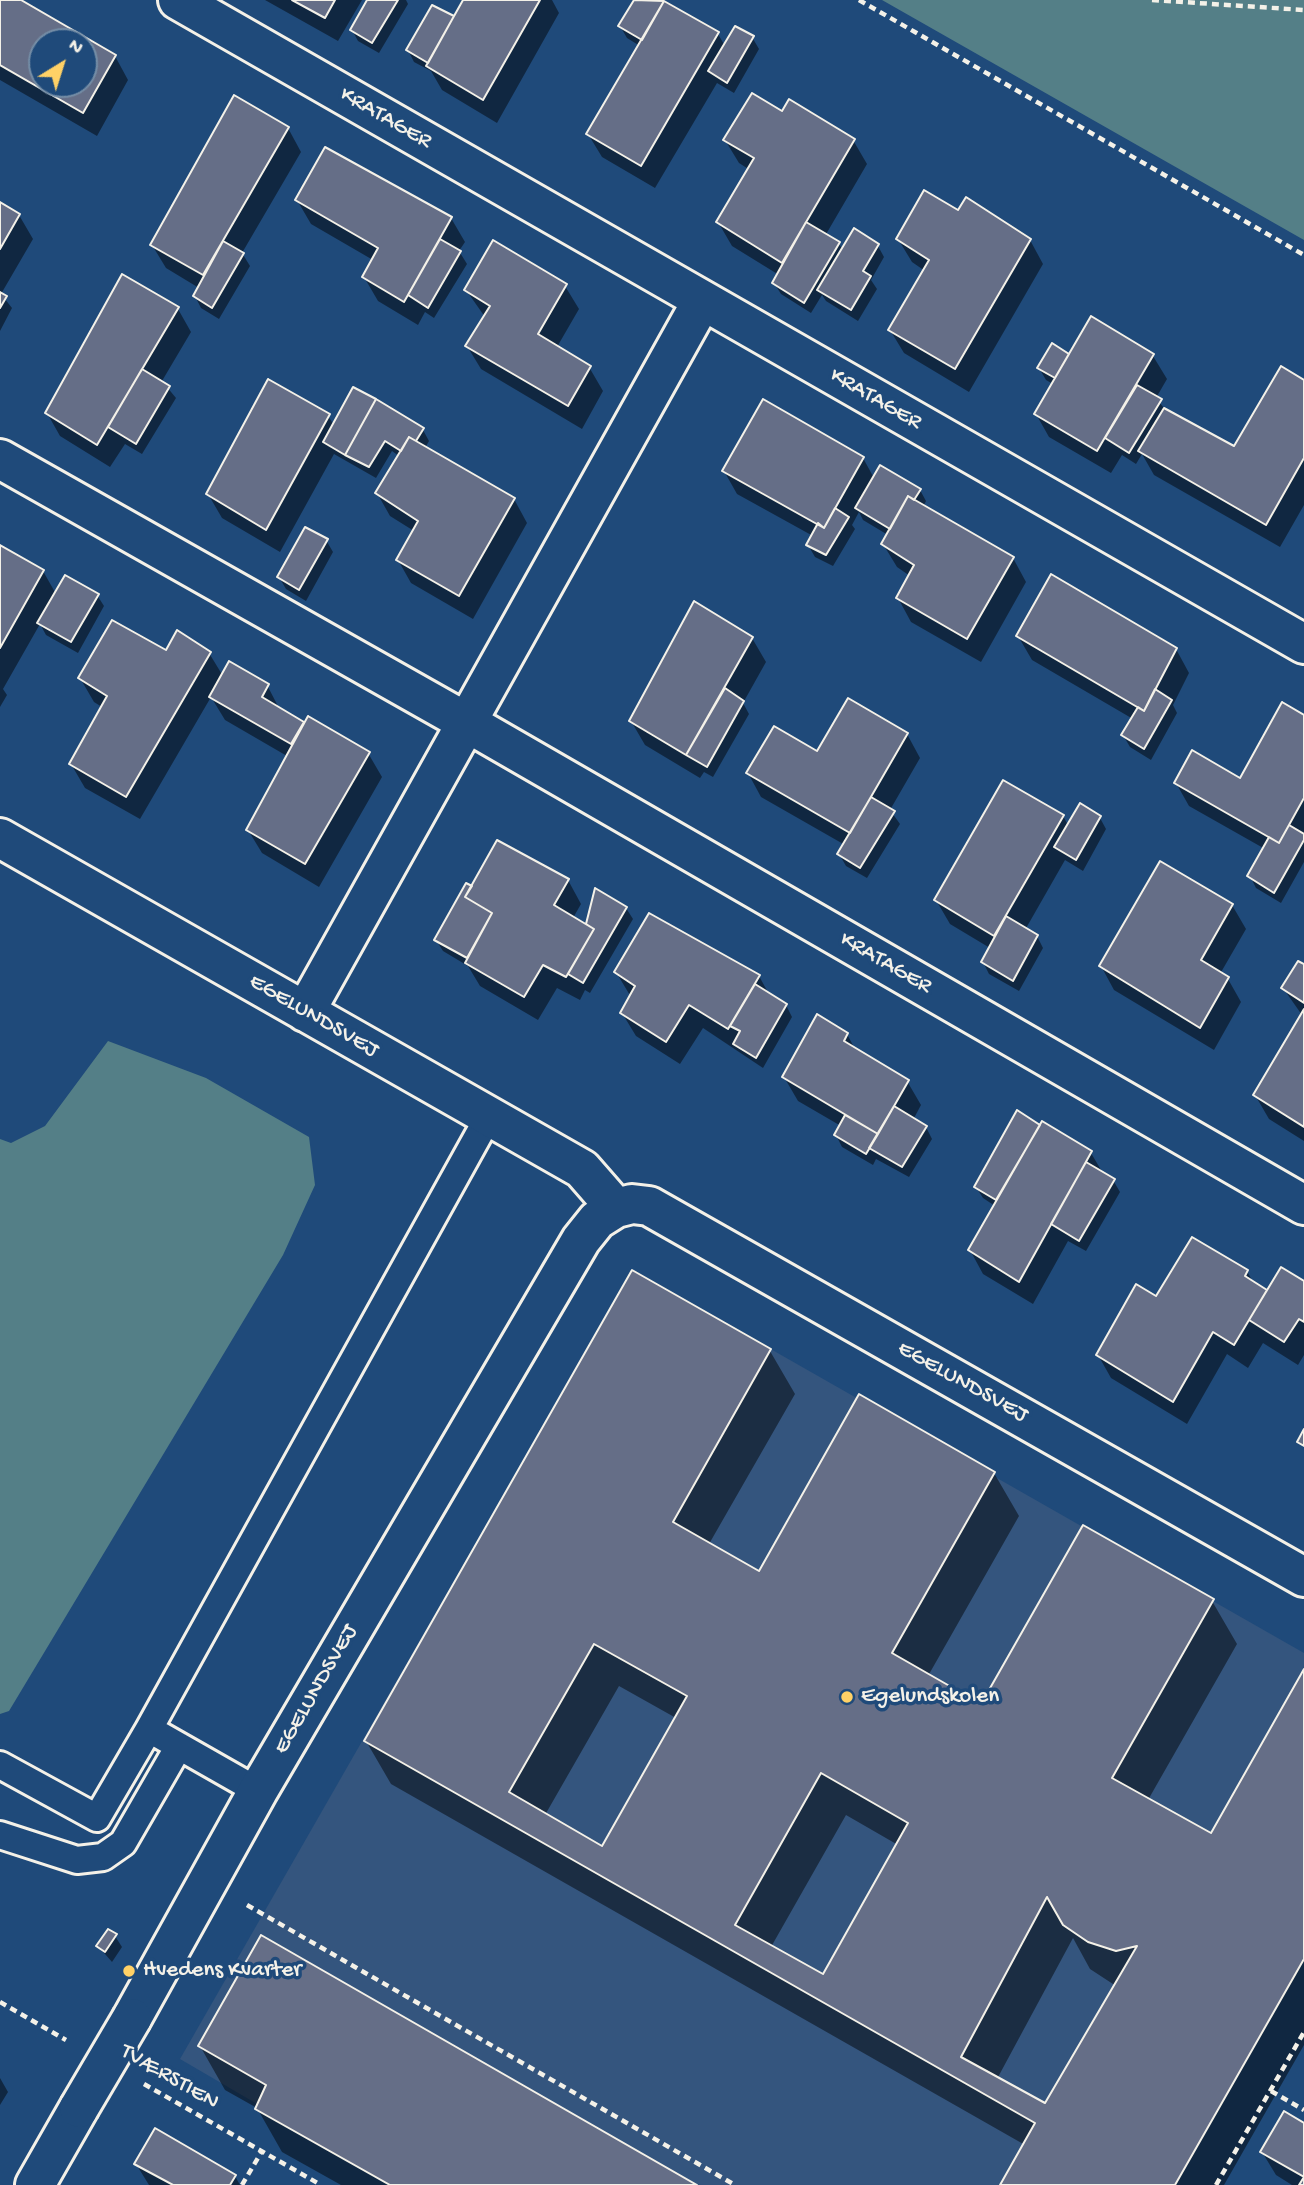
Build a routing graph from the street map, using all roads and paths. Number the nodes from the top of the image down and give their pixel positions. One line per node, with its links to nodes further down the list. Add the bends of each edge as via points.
1 (178, 0): 6 (street, KRATAGER)
2 (859, 0): 5 (path)
3 (1152, 0): 4 (path)
4 (1304, 9)
5 (1304, 255)
6 (702, 301): 8 (street, KRATAGER); 9 (street)
7 (0, 459): 9 (street, KRATAGER)
8 (1304, 644)
9 (466, 722): 11 (street); 13 (street, KRATAGER)
10 (0, 838): 11 (street, EGELUNDSVEJ)
11 (305, 1012): 12 (street, EGELUNDSVEJ)
12 (489, 1116): 14 (street, EGELUNDSVEJ, via 582,1169); 16 (lane)
13 (1304, 1205)
14 (616, 1208): 15 (street, EGELUNDSVEJ, via 649,1206); 19 (street, EGELUNDSVEJ, via 597,1220 581,1240)
15 (1304, 1577)
16 (149, 1729): 17 (lane); 18 (lane, via 97,1818)
17 (178, 1746): 19 (lane); 20 (lane, via 123,1843 103,1857 77,1860)
18 (0, 1765)
19 (258, 1791): 21 (street, EGELUNDSVEJ)
20 (0, 1835)
21 (207, 1882): 29 (street, EGELUNDSVEJ, bridge); 32 (path)
22 (0, 2002): 24 (path)
23 (1304, 2032): 26 (path)
24 (71, 2043)
25 (143, 2083): 28 (path, TVÆRSTIEN)
26 (1271, 2091): 27 (path); 33 (path)
27 (1304, 2110)
28 (262, 2151): 30 (path); 31 (path, TVÆRSTIEN)
29 (35, 2185)
30 (242, 2185)
31 (321, 2185)
32 (735, 2185)
33 (1216, 2185)

